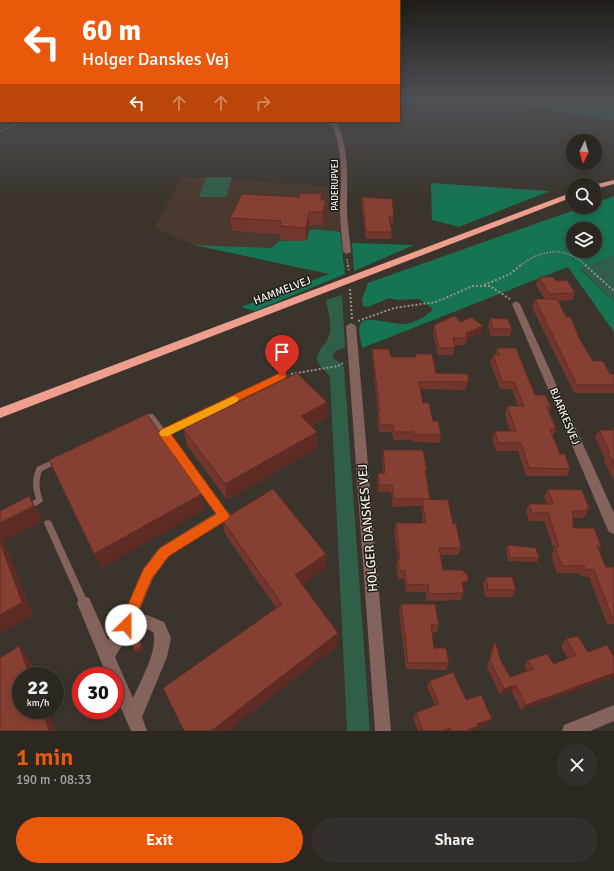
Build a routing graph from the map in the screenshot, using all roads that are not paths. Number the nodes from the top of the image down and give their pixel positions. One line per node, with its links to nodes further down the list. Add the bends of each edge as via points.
1 (339, 133): 5 (street, PADERUPVEJ, via 346,170 344,203)
2 (614, 182): 3 (highway)
3 (602, 185)
4 (566, 197): 9 (highway, HAMMELVEJ)
5 (347, 252)
6 (516, 304): 15 (street, BJARKESVEJ)
7 (352, 324): 21 (street, HOLGER DANSKES VEJ)
8 (282, 376): 11 (street)
9 (0, 413)
10 (137, 423): 11 (lane, via 151,416)
11 (164, 433): 17 (street, via 224,516 164,552 148,574)
12 (60, 459): 13 (lane, via 39,469 35,489 40,500)
13 (20, 510)
14 (48, 523): 16 (lane)
15 (614, 528)
16 (84, 603): 18 (street)
17 (126, 625): 18 (street); 20 (street, via 147,622 159,627 163,638)
18 (107, 656): 20 (street)
19 (614, 713): 22 (street)
20 (136, 724)
21 (383, 731)
22 (570, 731)

